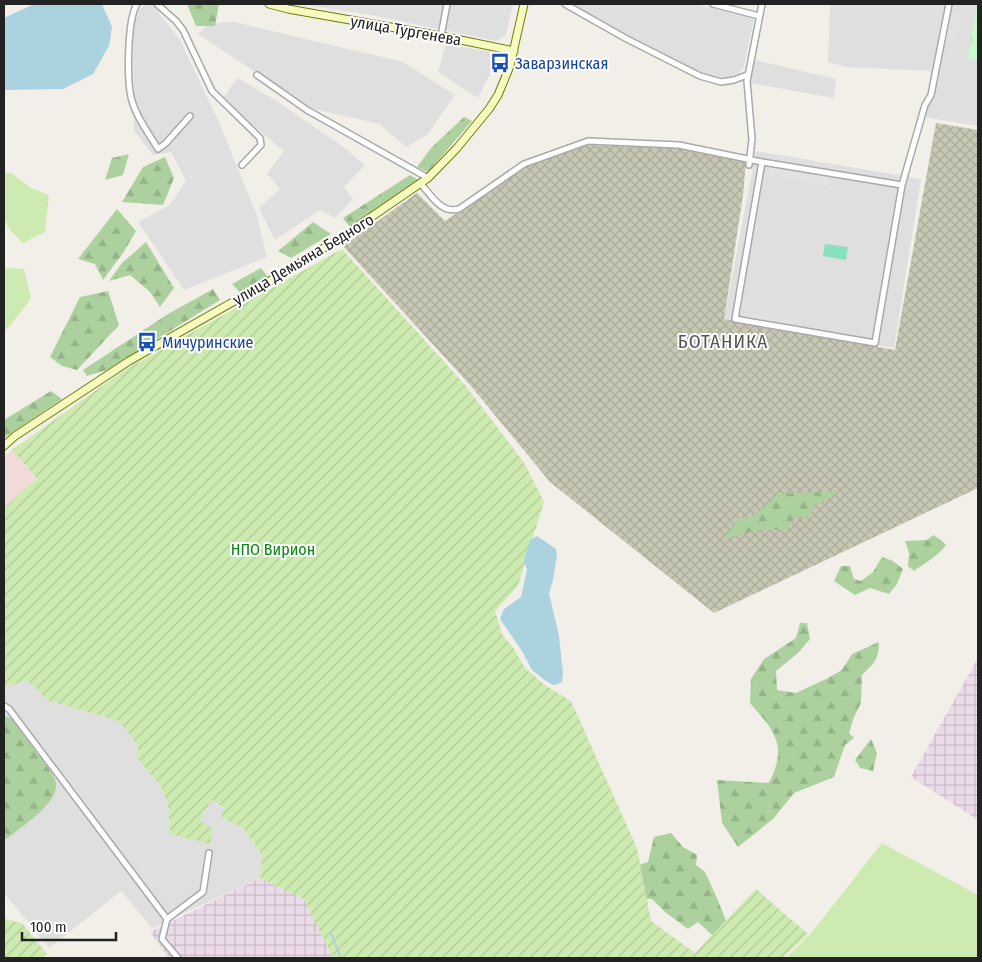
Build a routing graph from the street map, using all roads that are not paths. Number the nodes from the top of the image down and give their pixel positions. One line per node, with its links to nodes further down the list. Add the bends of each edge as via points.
1 (137, 4): 15 (street, via 132,14 130,36 133,105 158,149)
2 (158, 4): 18 (street, via 183,30 212,91 260,138 261,145)
3 (268, 4): 11 (street, улица Тургенева)
4 (447, 4): 11 (street)
5 (524, 4): 12 (street, улица Демьяна Бедного)
6 (565, 4): 14 (street, via 700,76 721,82)
7 (712, 4): 10 (street)
8 (762, 4): 10 (street)
9 (950, 4): 21 (street, via 931,95 922,113)
10 (759, 16): 14 (street)
11 (440, 36): 12 (street, улица Тургенева)
12 (514, 51): 19 (street, улица Демьяна Бедного, via 503,87 489,109)
13 (257, 75): 19 (street, via 307,110)
14 (747, 75): 16 (street, via 752,138)
15 (190, 116)
16 (749, 162): 17 (street); 20 (street, via 678,145 588,141 524,164 458,209 442,207)
17 (762, 162): 21 (street); 21 (street, via 735,318 875,343)
18 (242, 165)
19 (428, 178): 20 (street, улица Демьяна Бедного)
20 (421, 184): 22 (street, улица Демьяна Бедного, via 306,259 129,361)
21 (902, 185)
22 (4, 446)
23 (4, 706): 25 (street)
24 (209, 853): 25 (street, via 203,892)
25 (167, 920): 26 (street, via 162,939)
26 (178, 958)

